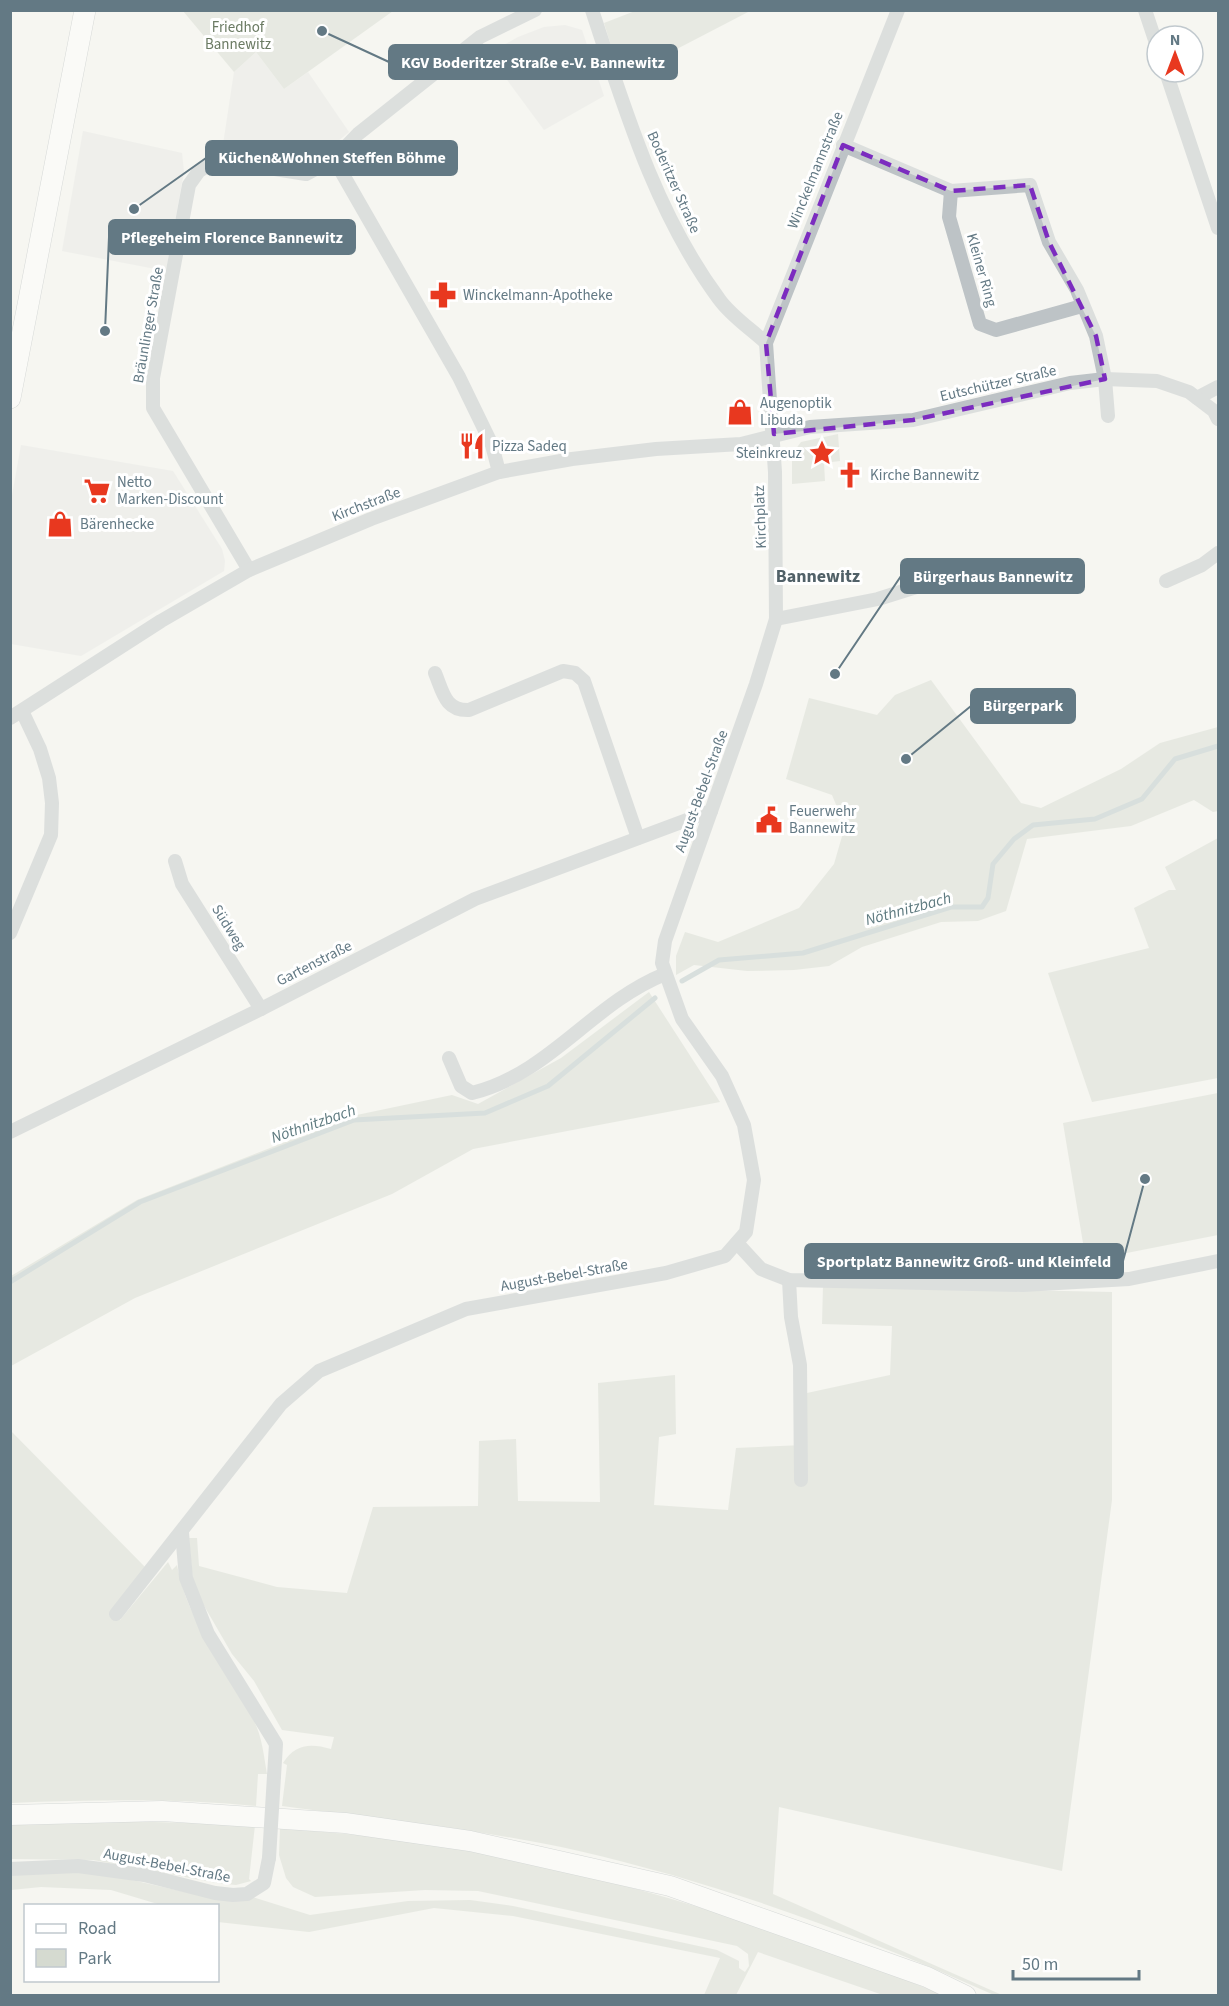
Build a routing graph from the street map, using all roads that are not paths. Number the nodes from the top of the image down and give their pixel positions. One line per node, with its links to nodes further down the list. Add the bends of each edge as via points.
1 (86, 10): 14 (main road)
2 (535, 10): 7 (street, Bräunlinger Straße, via 480,37 358,134)
3 (592, 10): 11 (street, Boderitzer Straße, via 628,119 678,235 719,300)
4 (898, 10): 6 (street, Winckelmannstraße)
5 (1170, 84): 9 (street)
6 (843, 145): 8 (street); 11 (street, Winckelmannstraße)
7 (334, 159): 19 (street, via 459,377 492,445); 21 (street, Bräunlinger Straße, via 306,174 218,160 199,171 189,185 153,378 153,408)
8 (951, 191): 10 (street, via 1030,185 1049,242); 10 (street, Kleiner Ring, via 949,217 980,324 996,330)
9 (1218, 228)
10 (1082, 306): 12 (street, via 1096,336)
11 (766, 342): 18 (street, Kirchplatz)
12 (1106, 379): 15 (street, Eutschützer Straße, via 1157,381); 16 (street); 18 (street, Eutschützer Straße, via 1049,387 913,420 810,427)
13 (1218, 387): 15 (street)
14 (10, 398)
15 (1197, 398): 17 (street, Eutschützer Straße)
16 (1108, 416)
17 (1218, 419)
18 (774, 434): 19 (street, Kirchstraße, via 741,444 656,449); 24 (street, Kirchplatz)
19 (499, 472): 21 (street, Kirchstraße)
20 (1218, 553): 23 (street)
21 (249, 570): 26 (street, Kirchstraße)
22 (975, 578): 24 (street, via 966,570 956,570 878,599)
23 (1166, 581)
24 (776, 619): 27 (street, August-Bebel-Straße)
25 (435, 673): 28 (street, via 447,704 457,710 469,710 563,671 575,673 584,681)
26 (16, 714): 30 (street, via 43,759 52,803 51,835)
27 (711, 811): 28 (street, Gartenstraße); 31 (street, August-Bebel-Straße, via 665,941)
28 (638, 838): 32 (street, Gartenstraße, via 475,899)
29 (175, 861): 32 (street, Südweg, via 182,884)
30 (10, 933)
31 (665, 974): 33 (street, via 610,1003 545,1059 491,1088 472,1093 461,1086); 35 (street, August-Bebel-Straße, via 682,1019 722,1076 744,1125 754,1180 747,1233)
32 (261, 1009): 34 (street, Gartenstraße)
33 (448, 1058)
34 (10, 1132)
35 (737, 1243): 37 (street, via 761,1269); 39 (street, August-Bebel-Straße, via 725,1256 666,1273 466,1309 319,1371 281,1404)
36 (1218, 1262): 37 (street, via 1129,1279 1023,1285)
37 (789, 1280): 38 (street, via 800,1365)
38 (801, 1480)
39 (182, 1533): 40 (street, August-Bebel-Straße); 42 (street, August-Bebel-Straße, bridge, via 186,1578 208,1634 276,1744 264,1882 247,1894 215,1893 144,1875 78,1866)
40 (116, 1614)
41 (10, 1815): 43 (main road, via 162,1811 345,1823 470,1841 670,1886 927,1977)
42 (10, 1869)
43 (966, 1995)

